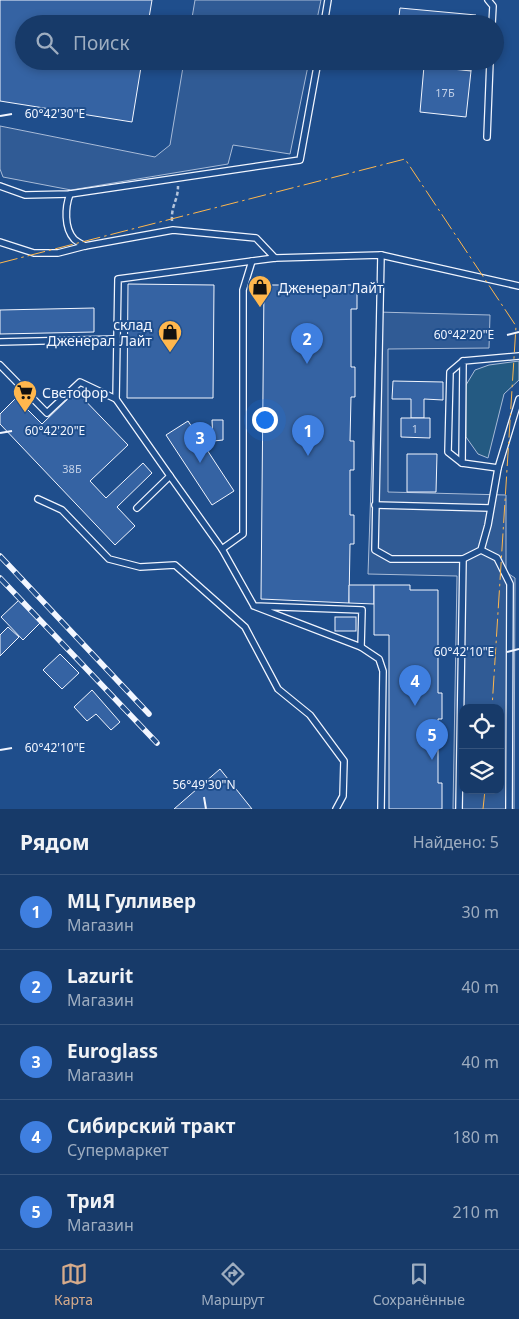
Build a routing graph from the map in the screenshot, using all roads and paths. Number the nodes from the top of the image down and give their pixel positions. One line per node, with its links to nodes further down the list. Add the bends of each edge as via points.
1 (328, 0): 3 (lane)
2 (488, 0): 4 (lane, via 493,6)
3 (326, 15)
4 (492, 15)
5 (316, 70): 8 (lane, via 300,160)
6 (490, 70): 7 (lane)
7 (487, 137)
8 (178, 178): 10 (lane); 11 (path, via 178,196 172,209)
9 (0, 186): 10 (lane, via 25,195)
10 (70, 194): 13 (lane, via 66,203 68,228 74,239)
11 (173, 230): 13 (lane); 15 (lane, via 256,238)
12 (0, 242): 13 (lane, via 34,253 58,253)
13 (85, 246)
14 (381, 255): 15 (lane); 17 (lane); 29 (lane)
15 (275, 258): 16 (lane)
16 (252, 261): 18 (lane, via 118,279); 32 (lane, via 243,290 243,534)
17 (519, 286)
18 (117, 339): 19 (lane); 23 (lane)
19 (0, 342)
20 (519, 356): 21 (lane)
21 (463, 361): 25 (lane); 25 (lane, via 450,372 448,452)
22 (0, 365): 23 (lane, via 47,413 80,382)
23 (116, 399): 27 (lane)
24 (519, 399): 26 (lane)
25 (462, 463): 26 (lane)
26 (498, 468): 31 (lane)
27 (170, 476): 30 (lane); 32 (lane)
28 (38, 499): 37 (lane, via 62,510 109,560 140,567 174,565 245,627 278,689 310,716 344,761 343,796)
29 (375, 505): 31 (lane); 34 (lane, via 374,550 390,559)
30 (137, 508)
31 (490, 508): 33 (lane)
32 (222, 549): 35 (lane)
33 (480, 550): 34 (lane); 40 (lane, via 498,558 510,584)
34 (463, 558): 39 (lane)
35 (254, 606): 36 (lane); 36 (lane, via 362,610)
36 (362, 647): 38 (lane, via 379,659 383,671)
37 (336, 809)
38 (381, 809)
39 (459, 809)
40 (509, 809)

